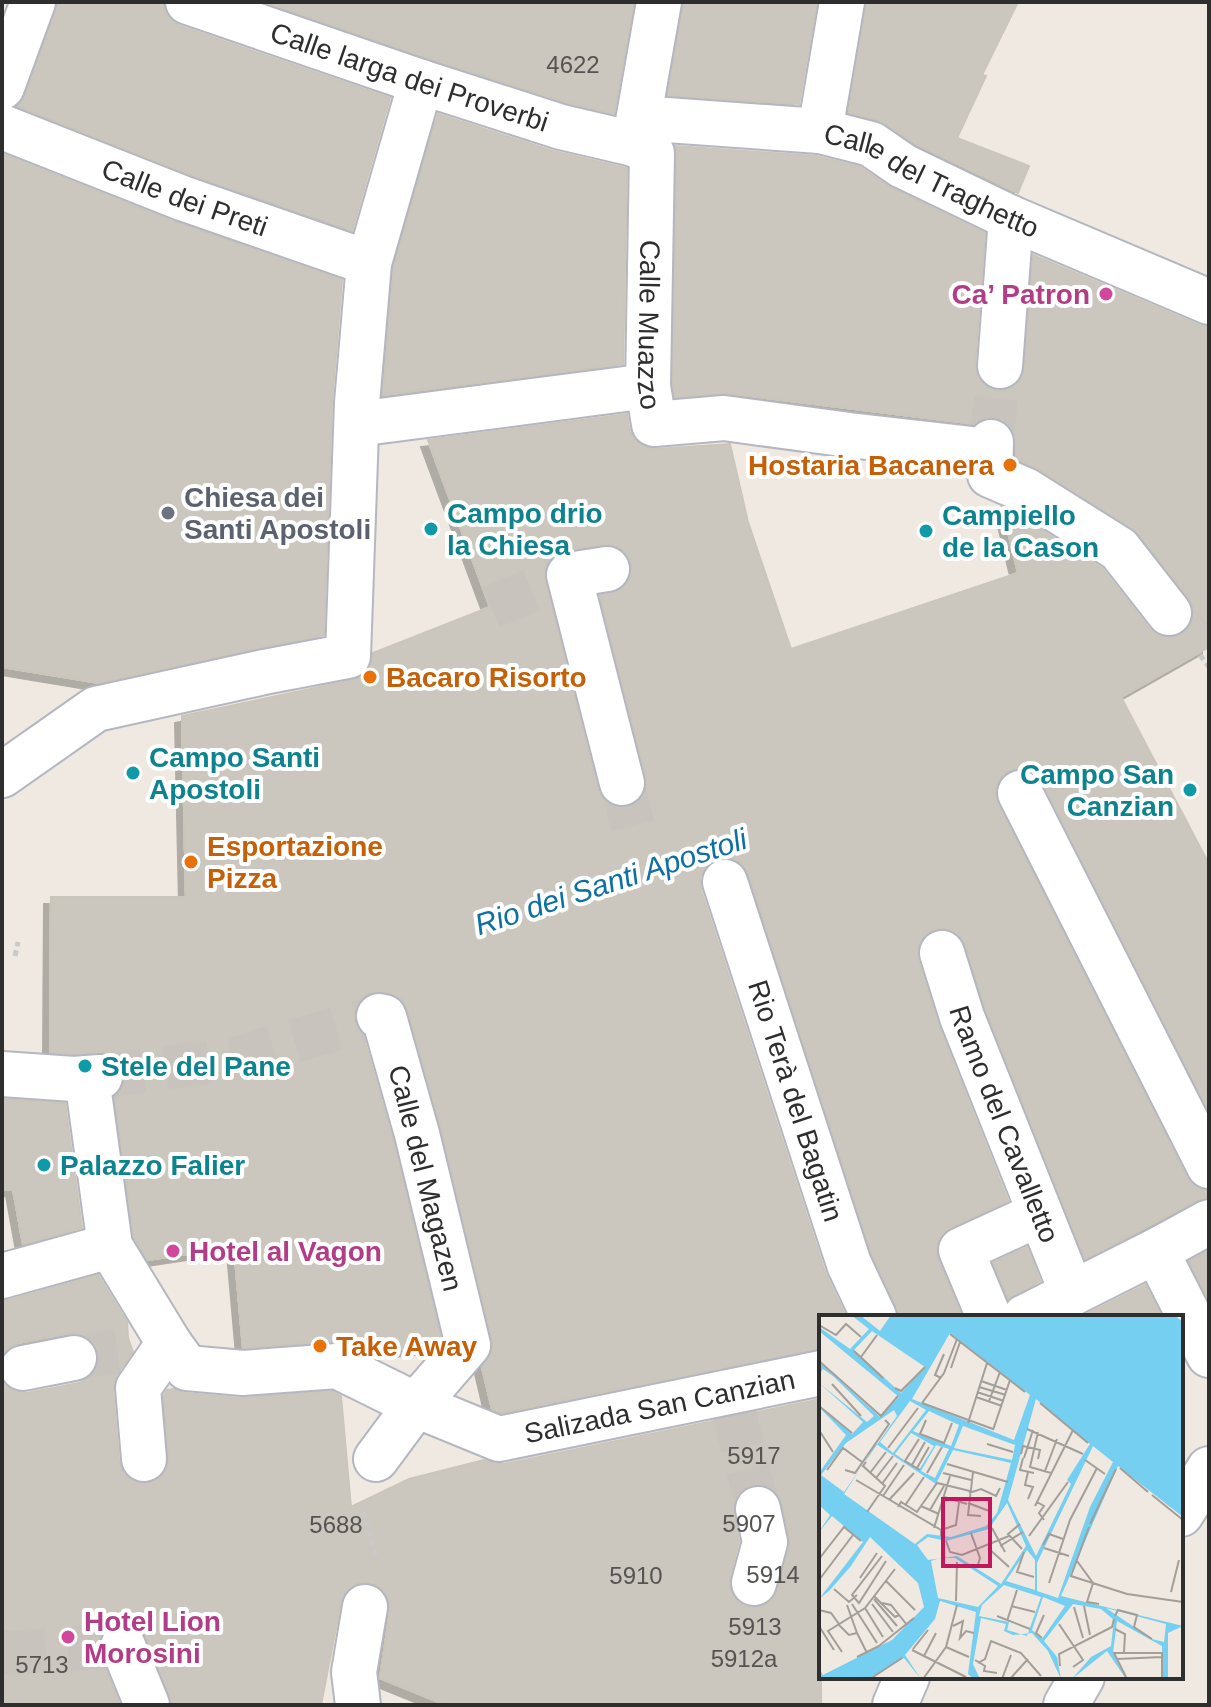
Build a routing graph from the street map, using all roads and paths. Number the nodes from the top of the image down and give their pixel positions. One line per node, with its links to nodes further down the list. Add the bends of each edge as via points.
1 (33, 2): 6 (street)
2 (188, 2): 5 (street, Calle larga dei Proverbi)
3 (659, 2): 9 (street, Calle Muazzo)
4 (842, 2): 8 (street)
5 (421, 82): 9 (street, Calle larga dei Proverbi, via 561,127); 11 (street)
6 (2, 87)
7 (2, 127): 11 (street, Calle dei Preti, via 182,198)
8 (820, 131): 9 (street, Calle del Traghetto); 10 (street, Calle del Traghetto, via 871,144 903,166)
9 (642, 138): 14 (street, Calle Muazzo)
10 (1011, 218): 12 (street, Calle del Traghetto); 13 (street)
11 (369, 263): 15 (street)
12 (1209, 302)
13 (1000, 366)
14 (648, 386): 15 (street); 17 (street, Calle Muazzo, via 654,424 724,418 990,446 990,475 1025,490 1119,549)
15 (357, 424): 18 (street, via 348,656 96,709)
16 (588, 572): 19 (street, via 625,727)
17 (1169, 613)
18 (2, 775)
19 (622, 783)
20 (1020, 793): 27 (street)
21 (725, 882): 34 (street, Rio Terà del Bagatin, via 849,1264)
22 (18, 942): 24 (path)
23 (942, 953): 33 (street, Ramo del Cavalletto, via 962,1017)
24 (15, 956)
25 (379, 1016): 42 (street, Calle del Magazen, via 384,1017 417,1134 468,1345)
26 (2, 1074): 31 (street, via 87,1078)
27 (1209, 1166)
28 (1024, 1221): 35 (street, via 961,1250)
29 (1209, 1222): 30 (street)
30 (1156, 1251): 33 (street); 38 (street)
31 (114, 1253): 32 (street); 37 (street)
32 (2, 1276)
33 (1072, 1293): 36 (street)
34 (873, 1315)
35 (988, 1315)
36 (1029, 1315)
37 (149, 1346): 42 (street, via 187,1368 243,1373 337,1366); 43 (street, via 138,1388)
38 (1209, 1355)
39 (74, 1358): 40 (street)
40 (23, 1368)
41 (819, 1374): 42 (street, Salizada San Canzian, via 730,1399 499,1439)
42 (416, 1405): 44 (street)
43 (144, 1459)
44 (376, 1459)
45 (1209, 1469): 48 (street)
46 (362, 1506): 49 (path)
47 (758, 1509): 50 (street, via 765,1542)
48 (1183, 1511)
49 (376, 1556)
50 (754, 1583)
51 (365, 1607): 56 (street, via 354,1672)
52 (123, 1646): 55 (street)
53 (906, 1679): 57 (street)
54 (1081, 1679): 58 (street)
55 (147, 1705)
56 (358, 1705)
57 (895, 1705)
58 (1066, 1705)

